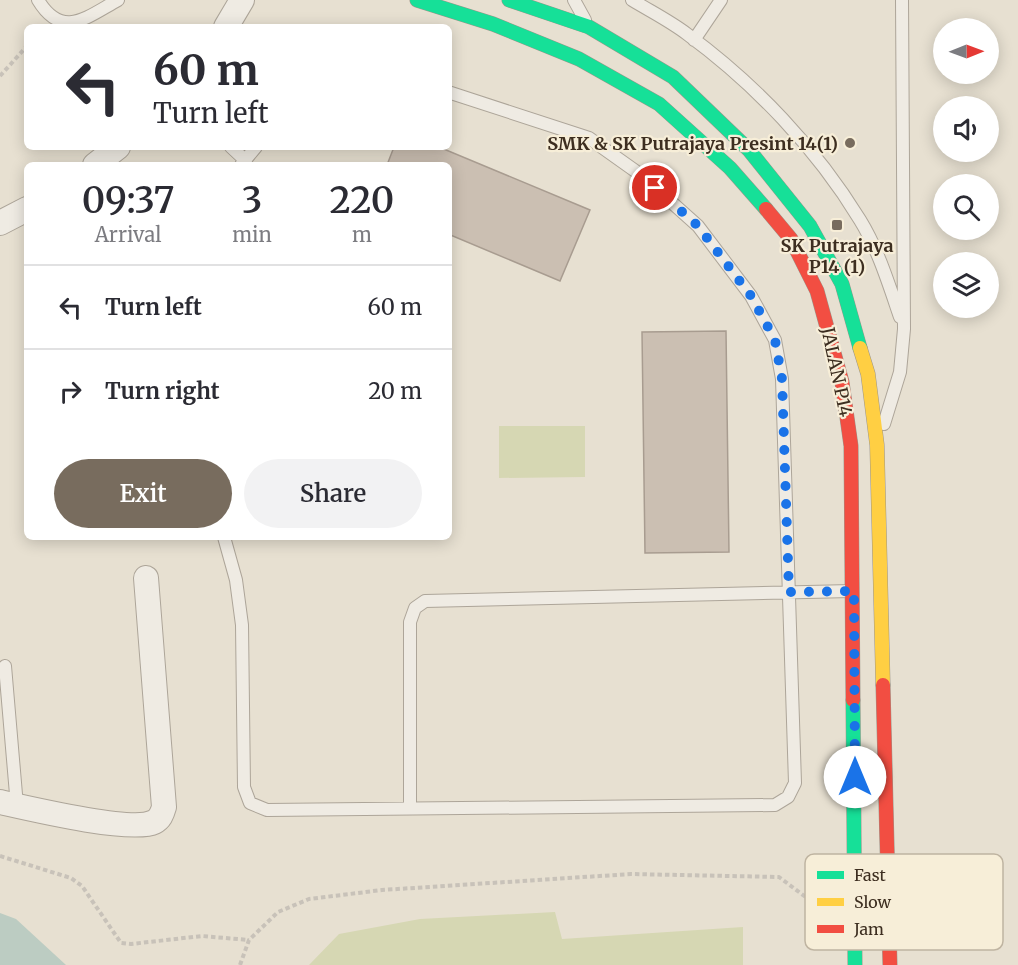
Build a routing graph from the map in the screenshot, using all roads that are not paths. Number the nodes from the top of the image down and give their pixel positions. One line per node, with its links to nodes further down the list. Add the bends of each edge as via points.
1 (38, 0): 2 (lane, via 50,18 77,22)
2 (118, 0)
3 (242, 0): 10 (street)
4 (417, 0): 24 (main road, JALAN P14, via 493,24 579,59 659,105 730,168 791,239 818,291 842,382 851,446)
5 (508, 0): 11 (main road, JALAN P14)
6 (574, 0): 11 (lane)
7 (633, 0): 12 (lane)
8 (721, 0): 12 (lane)
9 (902, 0): 20 (lane)
10 (228, 24)
11 (589, 27): 21 (main road, JALAN P14, via 673,77 749,150 810,226 842,284 868,374)
12 (694, 40): 20 (lane, via 781,117 822,164 862,221)
13 (452, 93): 25 (lane, via 589,138 640,175 698,226 751,296 775,340 782,379)
14 (114, 150): 16 (street)
15 (254, 150): 17 (lane)
16 (99, 162)
17 (244, 162)
18 (24, 210): 19 (street)
19 (0, 223)
20 (904, 330): 21 (lane, via 900,372)
21 (878, 445): 30 (main road, JALAN P14)
22 (225, 540): 28 (lane, via 236,580 242,625 244,787 250,803 267,810)
23 (146, 578): 27 (street, via 164,807 161,817 152,823 107,823)
24 (854, 591): 25 (lane); 29 (main road, JALAN P14)
25 (789, 592): 28 (lane, via 425,601 415,608 410,622); 28 (lane, via 795,783 789,797 775,805)
26 (5, 666): 27 (lane)
27 (8, 804)
28 (410, 809)
29 (855, 854)
30 (887, 854)
31 (855, 950): 33 (main road, JALAN P14)
32 (890, 950): 34 (main road, JALAN P14)
33 (855, 965)
34 (890, 965)

